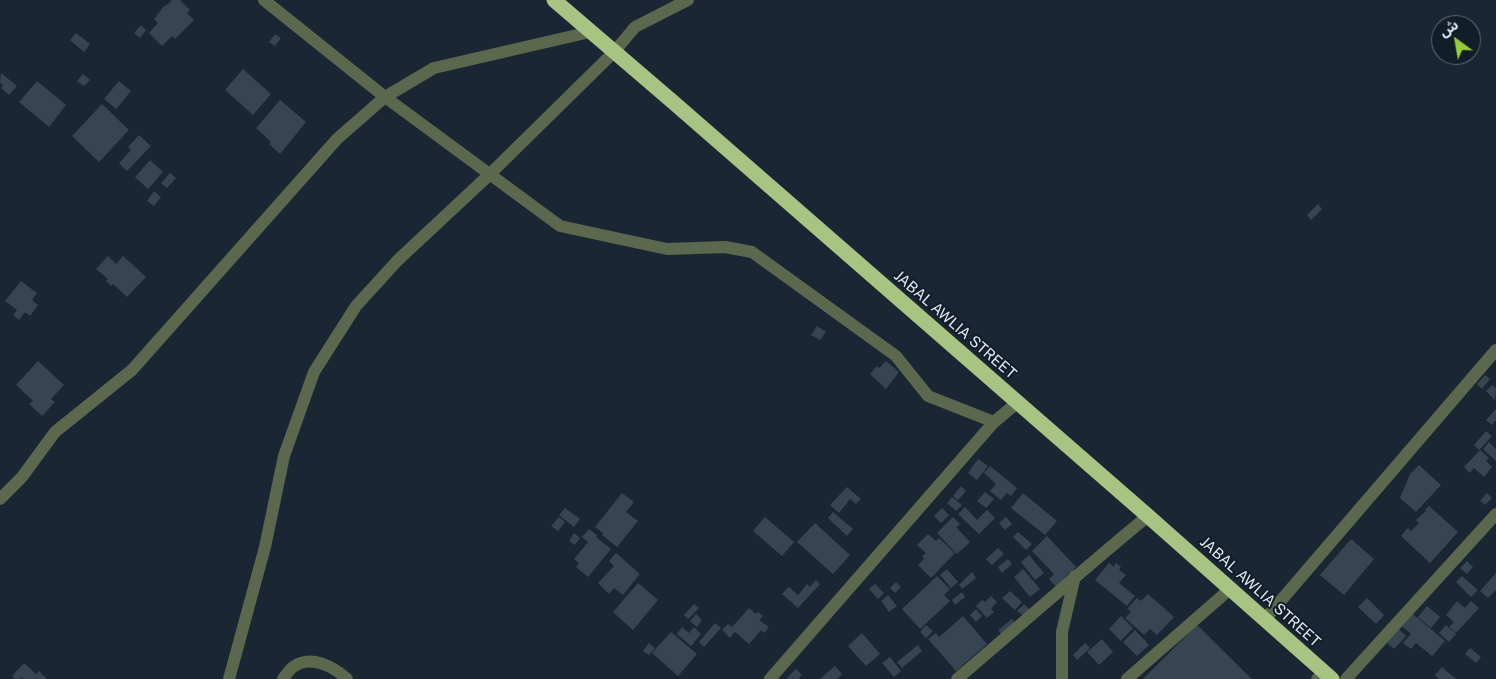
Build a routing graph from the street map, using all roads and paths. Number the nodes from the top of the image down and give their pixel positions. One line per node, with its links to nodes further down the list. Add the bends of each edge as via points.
1 (264, 0): 6 (street)
2 (554, 0): 4 (highway, JABAL AWLIA STREET)
3 (688, 0): 5 (street, via 635,27)
4 (590, 32): 5 (highway, JABAL AWLIA STREET); 6 (street, via 434,68)
5 (614, 52): 7 (street); 9 (highway, JABAL AWLIA STREET)
6 (385, 98): 7 (street); 11 (street, via 337,140 132,370 55,432 22,477)
7 (489, 175): 10 (street, via 560,226 667,249 725,247 752,252 896,356 928,396); 19 (street, via 398,260 356,306 314,372 284,456 265,547)
8 (1496, 350): 16 (street)
9 (1017, 403): 10 (street); 13 (highway, JABAL AWLIA STREET)
10 (994, 422): 18 (street)
11 (0, 500)
12 (1496, 514): 25 (street)
13 (1148, 516): 14 (street); 15 (highway, JABAL AWLIA STREET)
14 (1075, 576): 22 (street); 23 (street, via 1062,632)
15 (1230, 589): 16 (highway, JABAL AWLIA STREET); 24 (street)
16 (1265, 619): 17 (highway, JABAL AWLIA STREET)
17 (1324, 677)
18 (772, 678)
19 (229, 679)
20 (283, 679): 21 (street, via 293,667 303,662 314,662 339,671)
21 (347, 679)
22 (957, 679)
23 (1062, 679)
24 (1127, 679)
25 (1346, 679)

